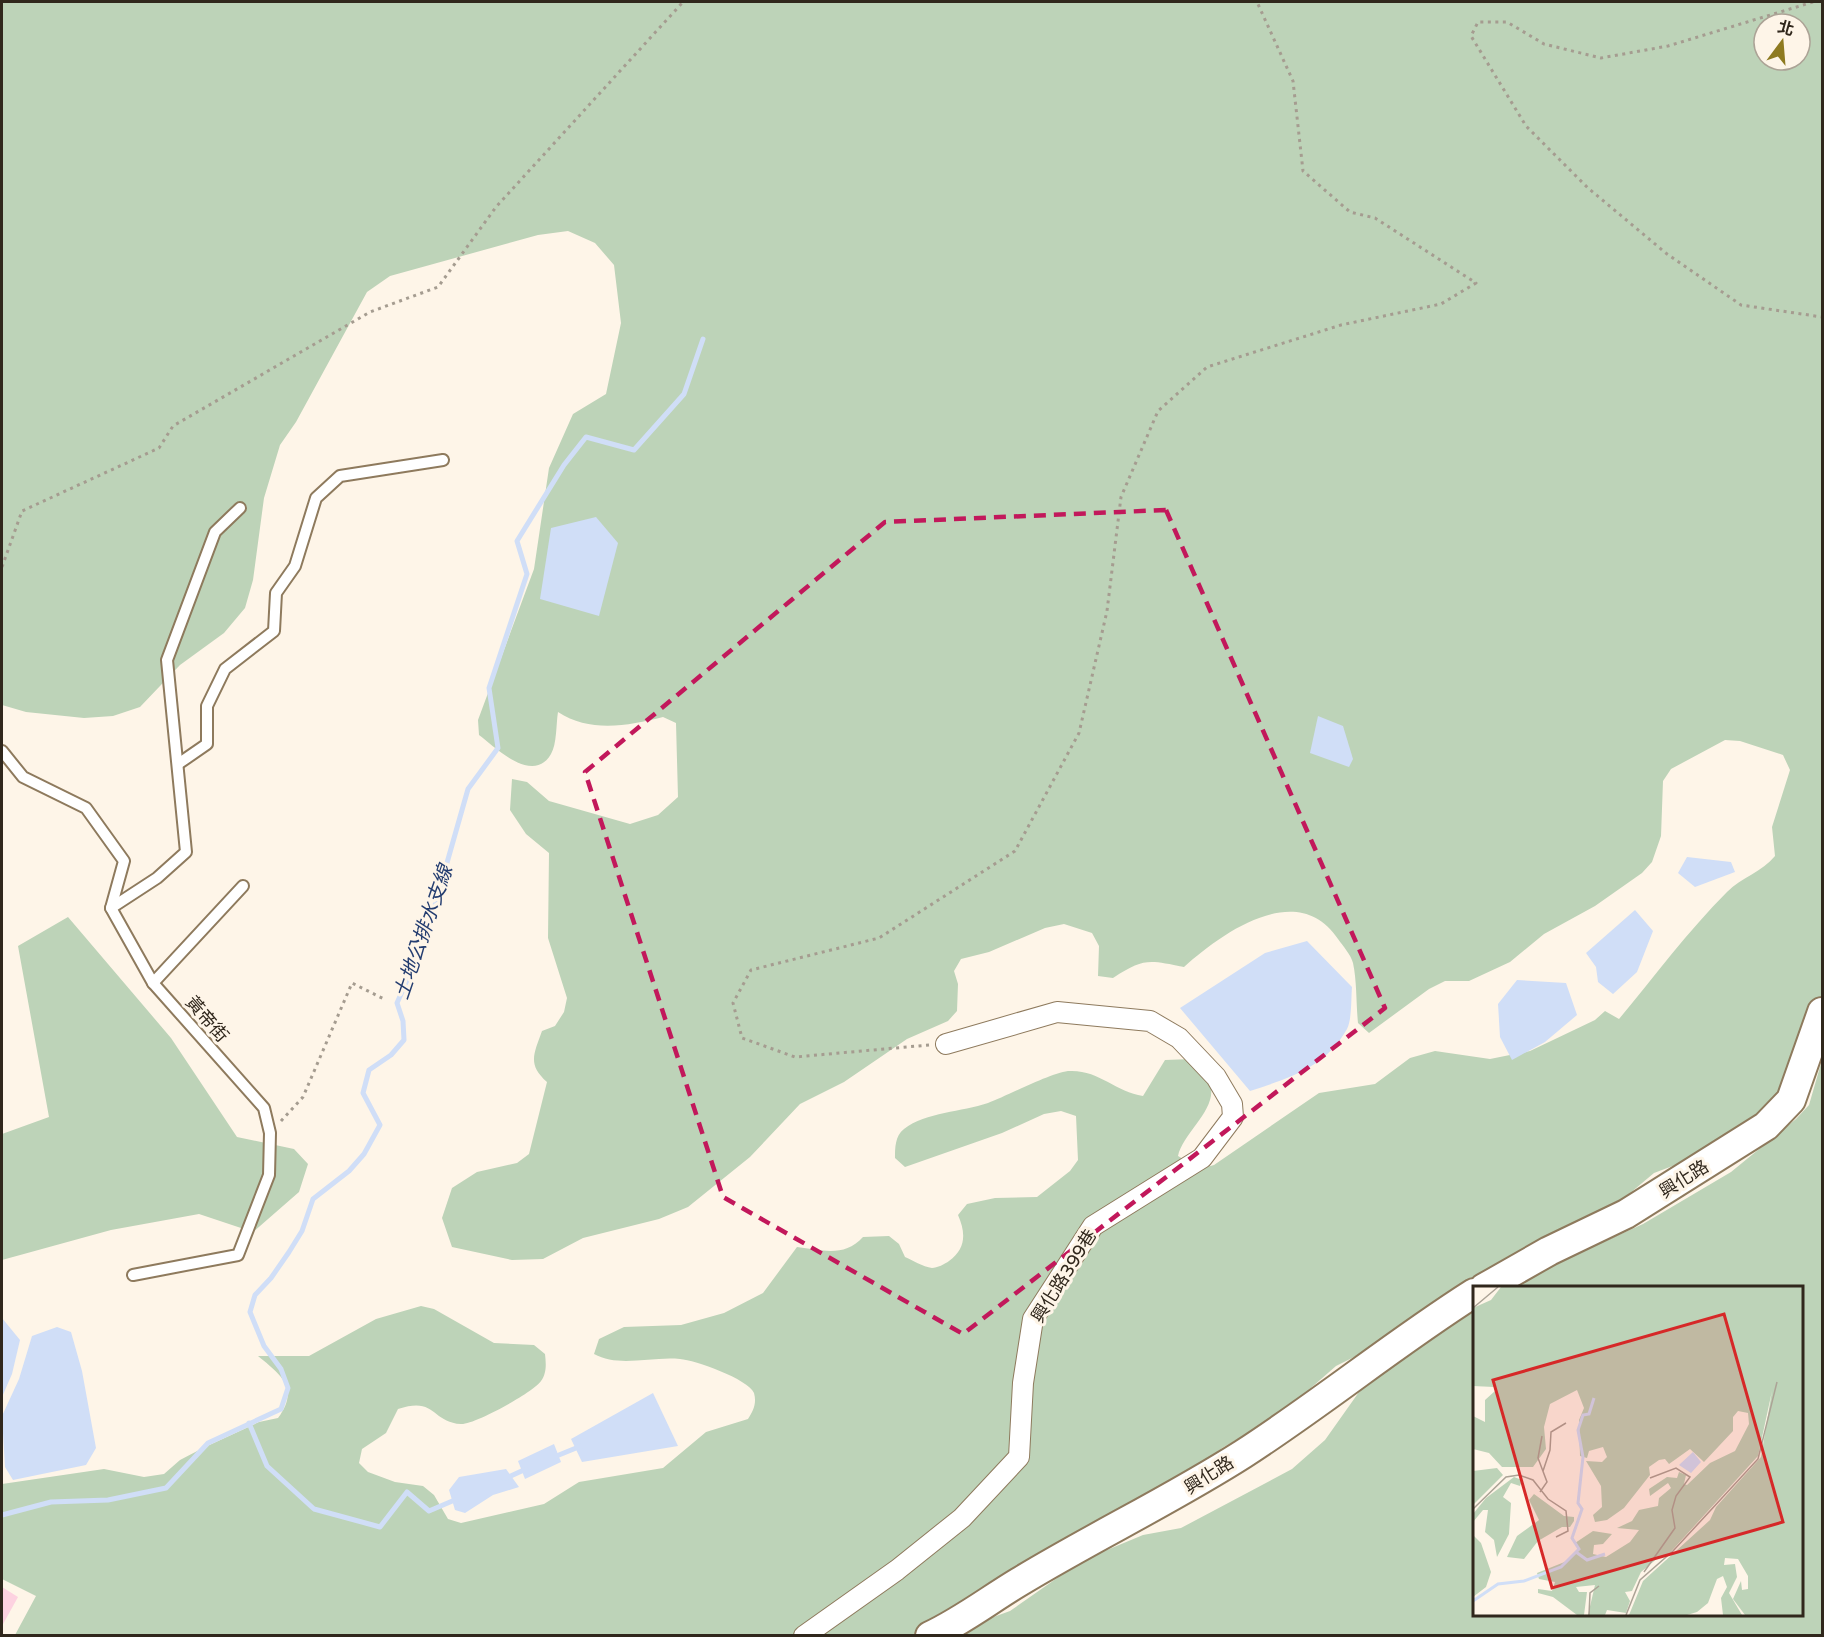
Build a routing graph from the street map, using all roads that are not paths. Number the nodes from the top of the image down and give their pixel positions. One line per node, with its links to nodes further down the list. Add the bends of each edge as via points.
1 (443, 460): 4 (lane, via 340,476 316,498 295,566 276,593 274,631 225,669 207,706 207,744)
2 (240, 508): 4 (lane, via 215,532 167,660)
3 (2, 751): 6 (lane, via 23,777 86,808 124,861)
4 (178, 764): 6 (lane, via 186,852 157,878)
5 (243, 886): 7 (lane)
6 (111, 908): 7 (lane, 黃帝街)
7 (153, 983): 10 (lane, 黃帝街, via 264,1108 270,1133 269,1175 238,1255)
8 (1822, 1012): 11 (street, 興化路, via 1791,1100 1766,1126 1626,1214)
9 (946, 1044): 13 (street, 興化路399巷, via 1057,1012 1150,1021 1179,1038 1216,1077 1232,1104 1233,1118 1202,1158 1093,1226 1033,1319 1023,1383 1019,1457 962,1518 897,1570)
10 (133, 1275)
11 (1486, 1286)
12 (1473, 1294): 14 (street, 興化路, via 1236,1459 1018,1582 962,1621)
13 (804, 1635)
14 (930, 1635)

